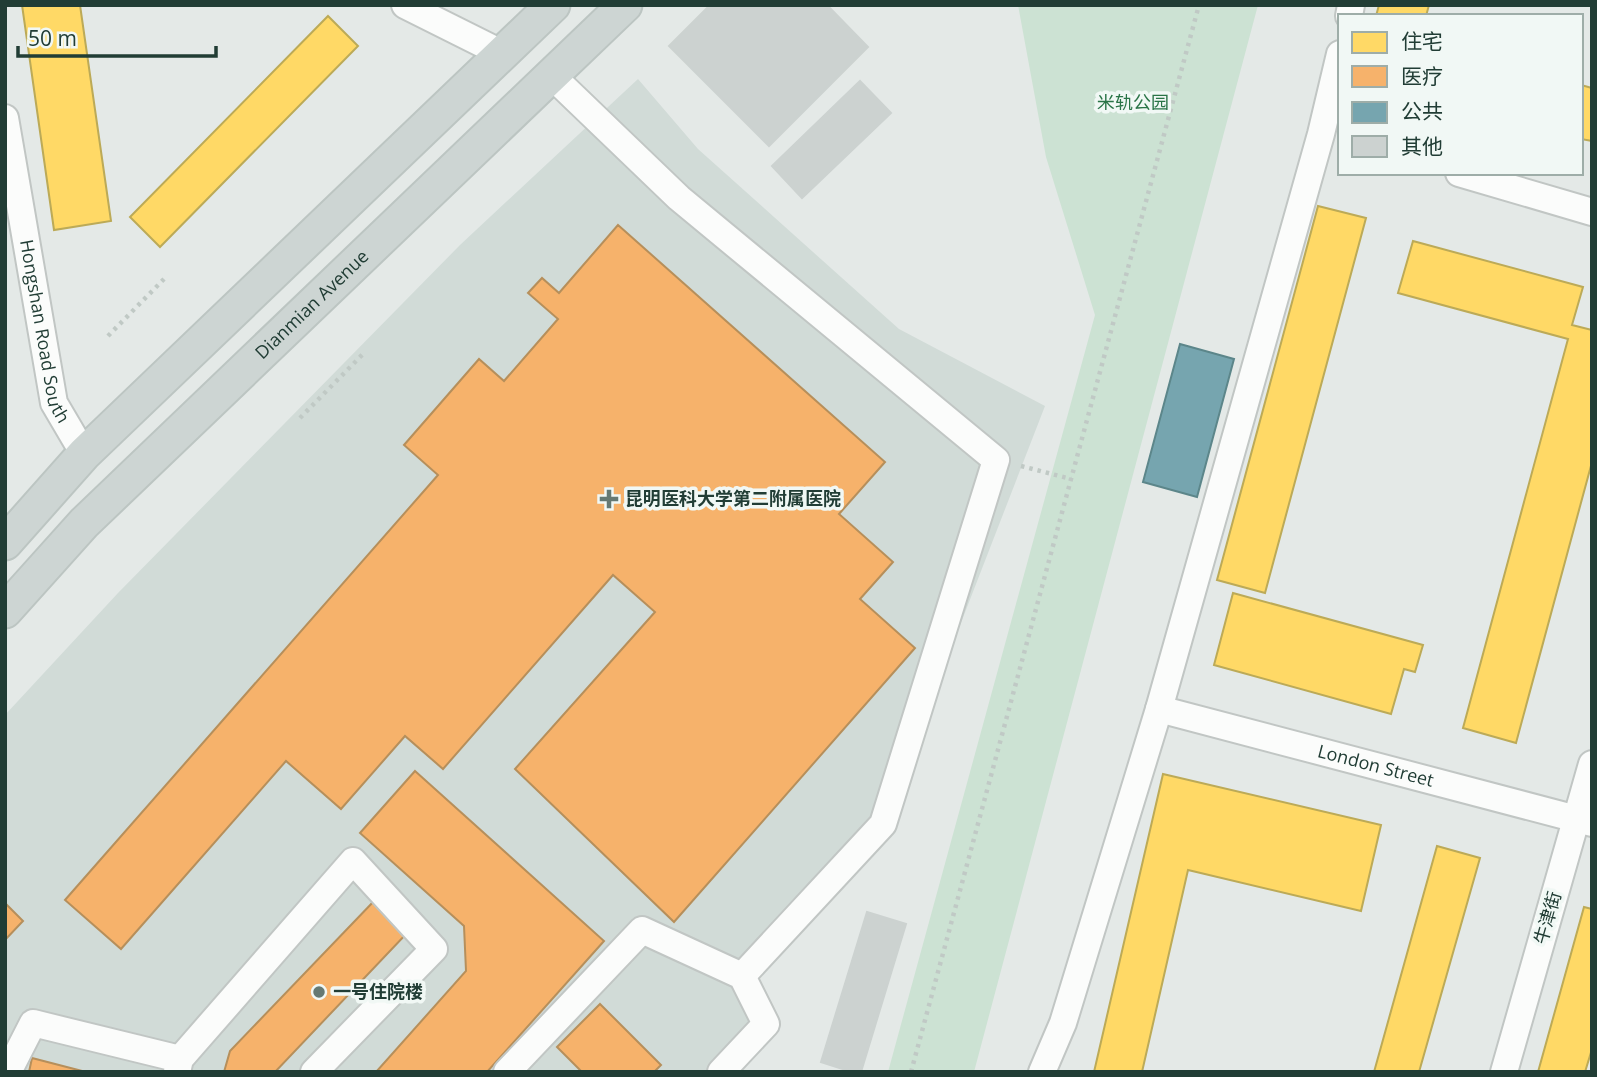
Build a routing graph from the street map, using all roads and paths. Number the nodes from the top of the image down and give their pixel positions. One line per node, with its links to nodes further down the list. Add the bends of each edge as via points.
1 (405, 5): 5 (street)
2 (553, 5): 5 (main road)
3 (625, 5): 7 (main road, Dianmian Avenue)
4 (1199, 5): 18 (path)
5 (501, 53): 16 (main road)
6 (1338, 72): 9 (street)
7 (552, 76): 17 (street, via 679,198); 20 (main road, Dianmian Avenue, via 84,523)
8 (5, 118): 16 (street, Hongshan Road South, via 54,403)
9 (1331, 136): 21 (street)
10 (1466, 175): 11 (street)
11 (1592, 212)
12 (164, 279): 13 (path)
13 (108, 336)
14 (363, 354): 15 (path)
15 (300, 418)
16 (84, 454): 19 (main road)
17 (996, 460): 18 (path); 24 (street, via 883,824)
18 (1071, 479): 30 (path)
19 (11, 529)
20 (5, 611)
21 (1159, 709): 23 (street, London Street); 31 (street, via 1063,1023)
22 (1592, 764): 23 (street, 牛津街)
23 (1584, 821): 32 (street, 牛津街)
24 (742, 976): 28 (street, via 642,930); 29 (street, via 766,1024)
25 (179, 1065): 26 (street, via 33,1023); 27 (street, via 353,861 434,948)
26 (8, 1072)
27 (314, 1072)
28 (507, 1072)
29 (721, 1072)
30 (911, 1072)
31 (1042, 1072)
32 (1504, 1072)

